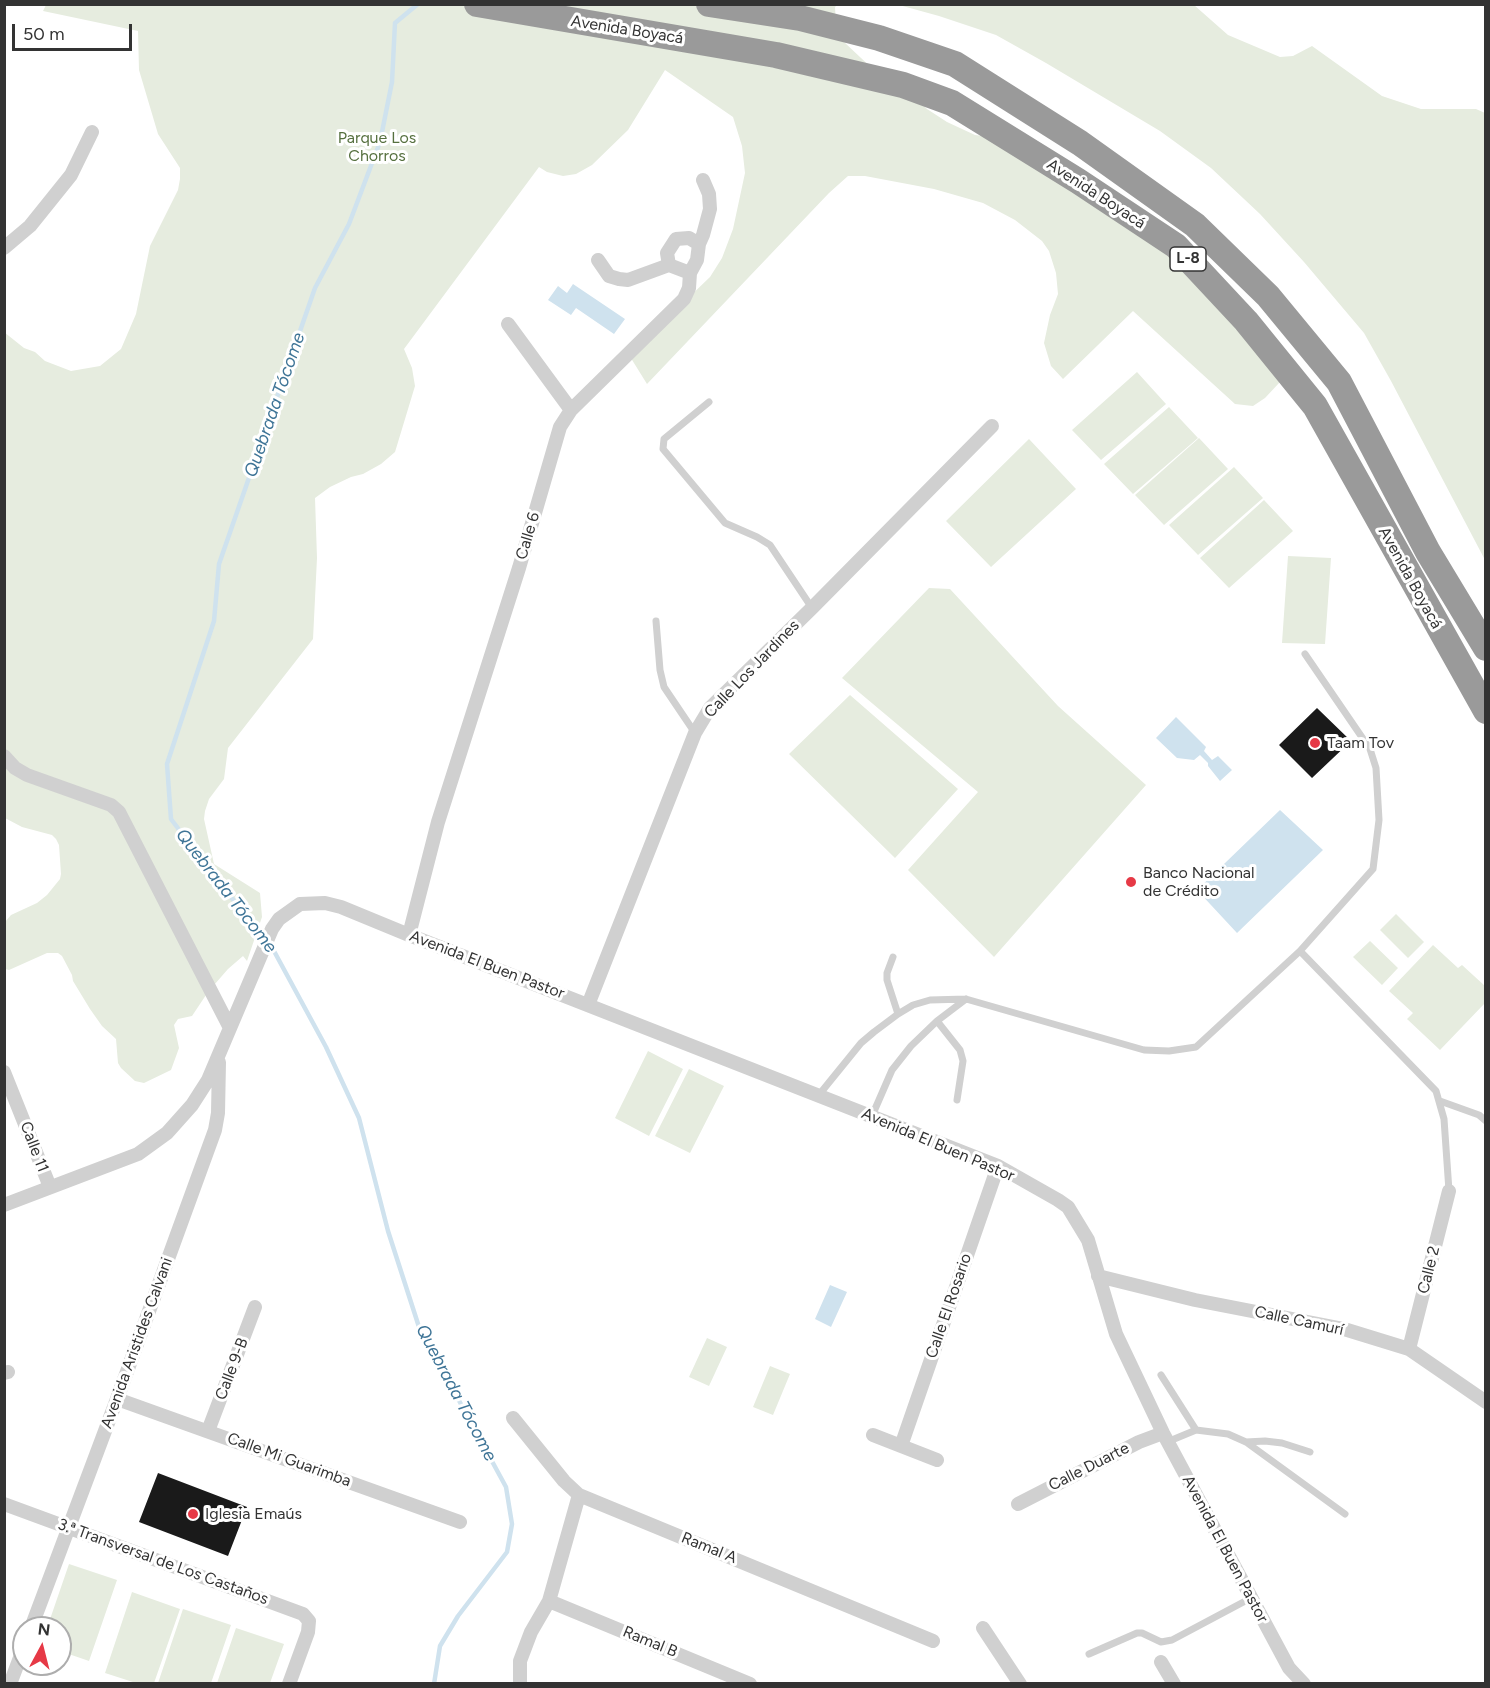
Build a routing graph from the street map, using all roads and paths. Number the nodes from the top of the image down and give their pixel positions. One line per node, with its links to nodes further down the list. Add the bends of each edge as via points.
1 (477, 4): 18 (highway, Avenida Boyacá / L-8, via 776,55 903,85 952,103 1176,246 1316,405)
2 (709, 4): 16 (highway, Avenida Boyacá / L-8, via 811,21 879,38 955,64 1080,143 1195,225 1268,296 1339,382 1428,552)
3 (92, 132): 6 (street, via 71,175 30,226)
4 (703, 180): 5 (street, Calle 6, via 710,209)
5 (699, 244): 8 (street, via 689,238 676,239 667,253); 9 (street, Calle 6, via 697,261)
6 (4, 248)
7 (598, 260): 8 (street, via 609,276 628,280)
8 (669, 265): 9 (street)
9 (690, 273): 12 (street, Calle 6, via 684,299)
10 (508, 324): 12 (street)
11 (709, 402): 14 (lane, via 664,439 663,449 725,523 770,545)
12 (570, 410): 21 (street, Calle 6, via 560,427 438,822)
13 (992, 426): 14 (street, Calle Los Jardines)
14 (812, 608): 19 (street, Calle Los Jardines, via 710,708)
15 (656, 621): 19 (lane, via 664,687)
16 (1485, 648)
17 (1305, 654): 22 (lane, via 1370,749 1376,768 1379,820 1372,869)
18 (1485, 711)
19 (695, 733): 25 (street, Calle Los Jardines)
20 (4, 756): 28 (street, via 27,775 111,805 119,812)
21 (409, 935): 25 (street, Avenida El Buen Pastor); 28 (street, Avenida El Buen Pastor, via 341,907 300,904 279,918 272,929)
22 (1300, 951): 24 (lane, via 1196,1047 1169,1051 1144,1050); 33 (lane, via 1436,1091)
23 (893, 957): 26 (lane, via 887,980)
24 (966, 999): 26 (lane, via 930,1000); 27 (lane)
25 (588, 1005): 31 (street, Avenida El Buen Pastor)
26 (898, 1014): 31 (lane, via 861,1043)
27 (938, 1021): 32 (lane, via 960,1050 963,1062); 34 (lane, via 892,1070)
28 (230, 1028): 29 (street, Avenida El Buen Pastor)
29 (220, 1053): 37 (street, Avenida El Buen Pastor, via 192,1106 167,1133 138,1154); 44 (street, Avenida Aristides Calvani, via 215,1130)
30 (4, 1072): 37 (street, Calle 11)
31 (818, 1096): 34 (street, Avenida El Buen Pastor)
32 (957, 1100)
33 (1440, 1101): 35 (lane, via 1479,1115); 38 (lane)
34 (872, 1116): 36 (street, Avenida El Buen Pastor)
35 (1485, 1121)
36 (998, 1166): 40 (street, Avenida El Buen Pastor, via 1068,1208 1083,1228); 52 (street, Calle El Rosario)
37 (50, 1187): 39 (street, Avenida El Buen Pastor)
38 (1449, 1191): 42 (street, Calle 2)
39 (4, 1205)
40 (1098, 1276): 42 (street, Calle Camurí, via 1195,1300 1344,1329); 50 (street, Avenida El Buen Pastor, via 1116,1334)
41 (255, 1307): 47 (street, Calle 9-B)
42 (1409, 1349): 45 (street, Calle Camurí)
43 (1161, 1375): 48 (lane)
44 (117, 1400): 47 (street, Calle Mi Guarimba); 60 (street, Avenida Aristides Calvani)
45 (1485, 1402)
46 (513, 1418): 55 (street, Ramal A)
47 (208, 1431): 59 (street, Calle Mi Guarimba)
48 (1197, 1431): 50 (lane); 51 (lane, via 1228,1434)
49 (873, 1436): 52 (street)
50 (1165, 1438): 57 (street, Calle Duarte, via 1139,1442); 61 (street, Avenida El Buen Pastor)
51 (1246, 1442): 53 (lane, via 1265,1440); 58 (lane)
52 (901, 1446): 54 (street)
53 (1310, 1452)
54 (937, 1460)
55 (579, 1495): 62 (street); 65 (street, Ramal A)
56 (4, 1504): 60 (street, 3.ª Transversal de Los Castaños)
57 (1018, 1504)
58 (1345, 1514)
59 (460, 1522)
60 (69, 1527): 63 (street, Avenida Aristides Calvani); 68 (street, 3.ª Transversal de Los Castaños, via 303,1614 309,1621 308,1632)
61 (1251, 1598): 66 (lane, via 1172,1640 1161,1642 1137,1633); 73 (street, Avenida El Buen Pastor, via 1289,1668)
62 (549, 1601): 69 (street, via 520,1661); 70 (street, Ramal B)
63 (36, 1616)
64 (983, 1628): 71 (street)
65 (933, 1641)
66 (1089, 1654)
67 (1161, 1662): 72 (street)
68 (289, 1683)
69 (520, 1683)
70 (750, 1683)
71 (1020, 1683)
72 (1174, 1683)
73 (1304, 1683)

